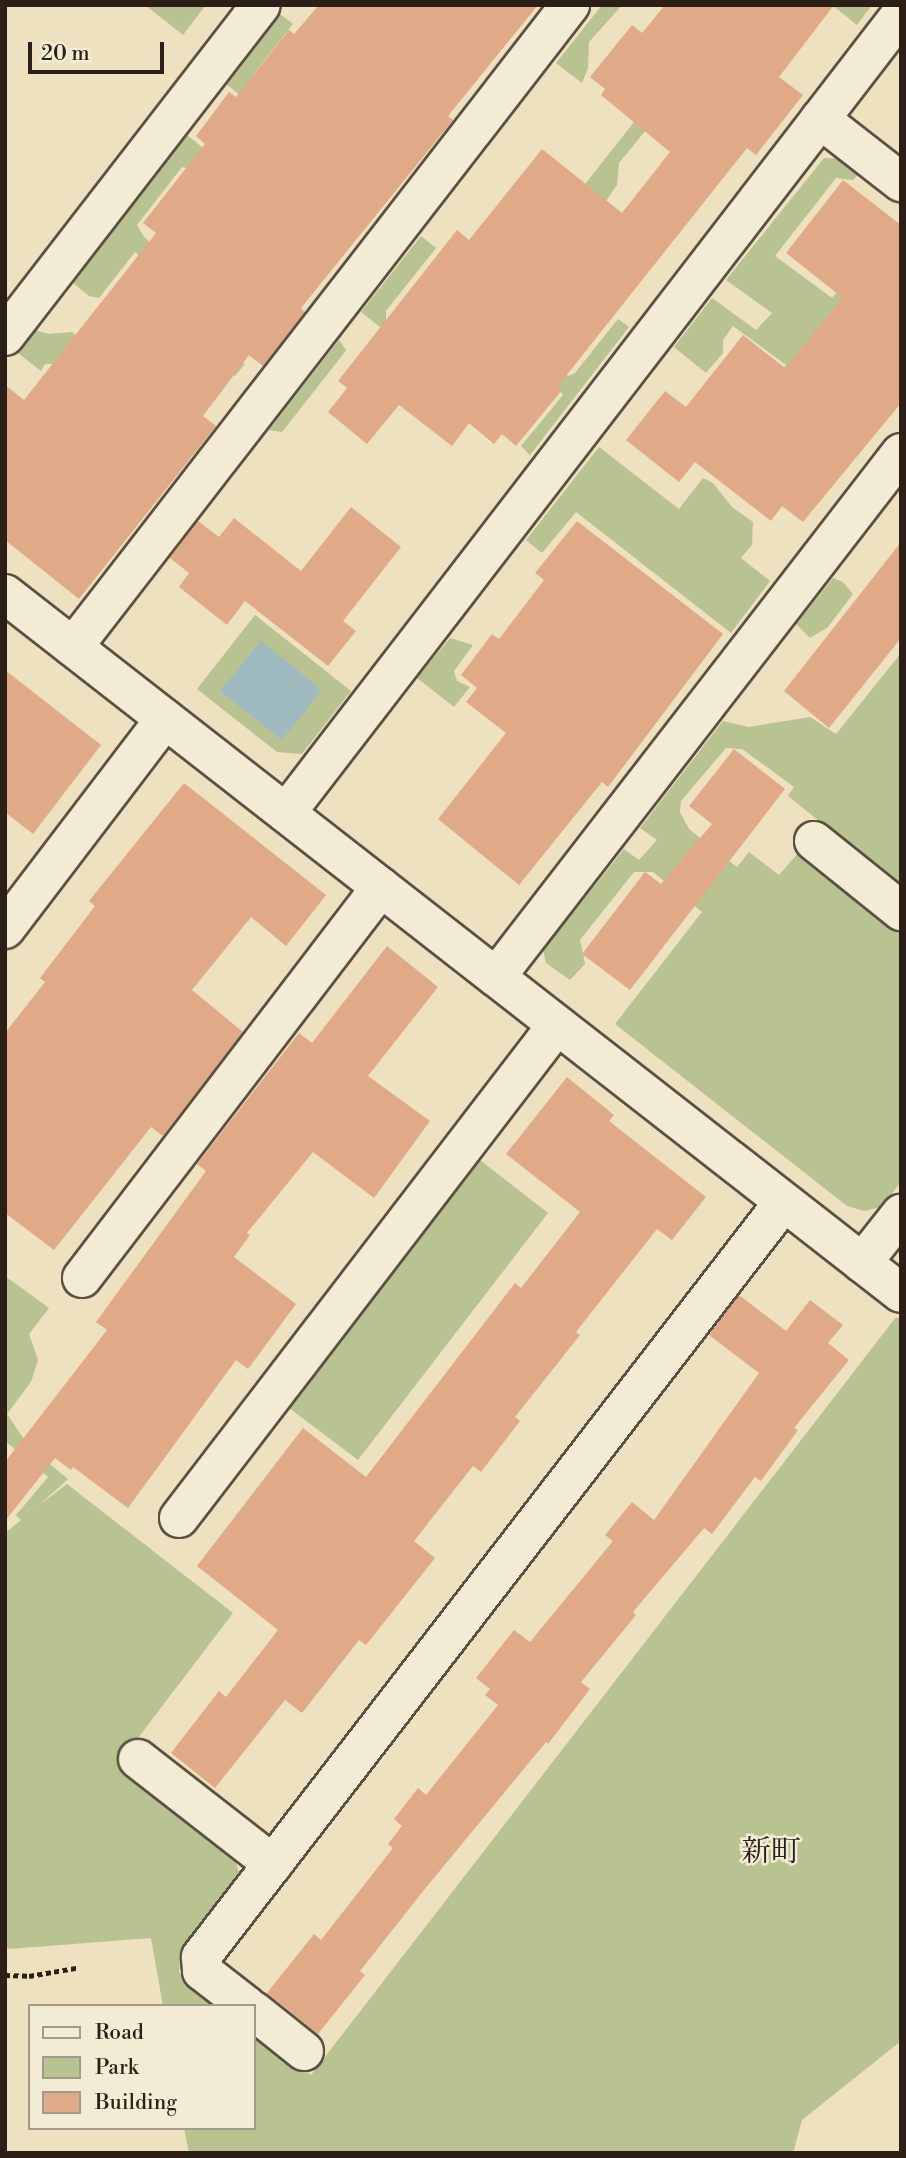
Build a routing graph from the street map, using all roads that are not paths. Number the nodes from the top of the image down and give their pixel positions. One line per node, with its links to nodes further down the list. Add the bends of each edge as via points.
1 (261, 5): 6 (street)
2 (570, 5): 9 (street)
3 (901, 14): 4 (street)
4 (820, 119): 5 (street); 11 (street)
5 (901, 182)
6 (5, 336)
7 (901, 453): 16 (street)
8 (5, 594): 9 (street)
9 (73, 647): 10 (street)
10 (165, 719): 11 (street); 15 (street)
11 (286, 813): 13 (street)
12 (814, 841): 14 (street)
13 (381, 887): 16 (street); 21 (street)
14 (901, 911)
15 (5, 929)
16 (496, 977): 17 (street)
17 (557, 1025): 18 (street); 23 (street)
18 (783, 1203): 20 (street); 25 (street)
19 (901, 1213): 20 (street)
20 (862, 1263): 22 (street)
21 (82, 1278)
22 (901, 1293)
23 (179, 1518)
24 (138, 1759): 25 (street)
25 (273, 1864): 26 (street, via 201,1957 202,1970)
26 (244, 2004)
27 (256, 2013): 28 (street)
28 (304, 2051)

